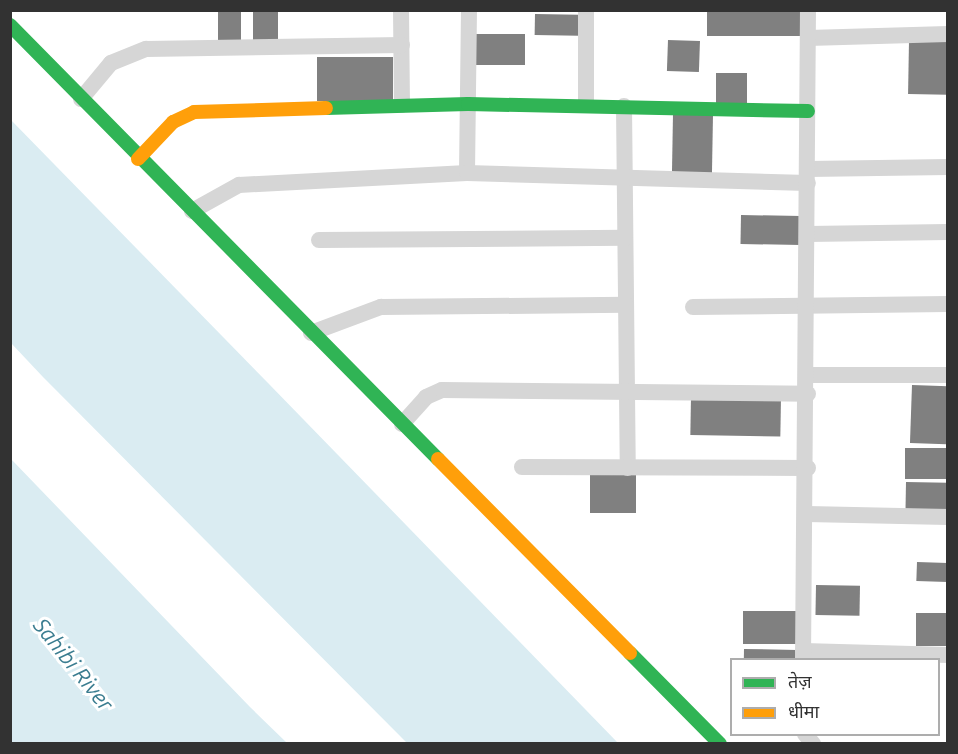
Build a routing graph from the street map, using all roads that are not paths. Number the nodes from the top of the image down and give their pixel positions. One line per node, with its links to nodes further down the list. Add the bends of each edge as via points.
1 (401, 10): 8 (street)
2 (469, 10): 10 (street)
3 (586, 10): 11 (street)
4 (808, 10): 7 (street)
5 (10, 25): 9 (street)
6 (948, 34): 7 (street)
7 (808, 38): 14 (street)
8 (402, 45): 9 (street, via 146,49 111,63); 12 (street)
9 (81, 99): 15 (street)
10 (468, 104): 11 (street); 12 (street); 17 (street)
11 (586, 104): 13 (street)
12 (402, 105): 15 (street, via 194,112 173,123)
13 (624, 106): 14 (street); 19 (street)
14 (808, 111): 18 (street)
15 (138, 159): 20 (street)
16 (948, 167): 18 (street)
17 (467, 173): 19 (street); 20 (street, via 239,184)
18 (808, 176): 19 (street); 22 (street)
19 (624, 180): 23 (street)
20 (192, 211): 29 (street)
21 (948, 232): 22 (street)
22 (808, 234): 28 (street)
23 (626, 238): 24 (street); 26 (street)
24 (319, 240)
25 (948, 304): 28 (street)
26 (626, 305): 29 (street, via 381,307); 32 (street)
27 (693, 307): 28 (street)
28 (808, 309): 30 (street)
29 (311, 333): 34 (street)
30 (808, 375): 31 (street); 33 (street)
31 (948, 375)
32 (627, 392): 33 (street); 34 (street, via 442,390 426,397); 36 (street)
33 (808, 394): 37 (street)
34 (402, 424): 42 (street)
35 (522, 467): 36 (street)
36 (628, 468): 37 (street)
37 (808, 468): 38 (street)
38 (807, 514): 39 (street); 40 (street)
39 (948, 517)
40 (803, 655): 41 (street)
41 (948, 655)
42 (720, 744)

